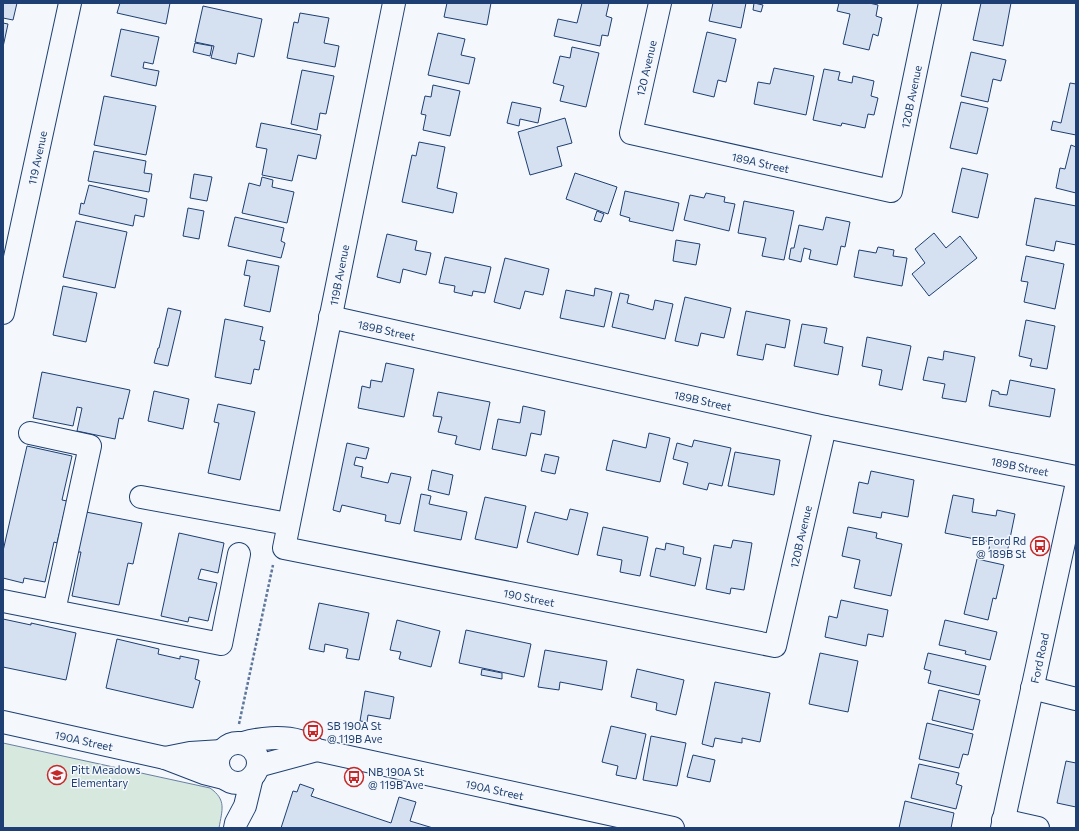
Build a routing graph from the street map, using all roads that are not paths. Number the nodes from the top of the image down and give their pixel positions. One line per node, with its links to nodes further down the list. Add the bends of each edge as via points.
1 (70, 3): 7 (street, 119 Avenue)
2 (394, 3): 8 (street, 119B Avenue)
3 (660, 3): 5 (street, 120 Avenue)
4 (930, 3): 6 (street, 120B Avenue)
5 (631, 133): 6 (street, 189A Street)
6 (891, 191)
7 (3, 313)
8 (330, 318): 9 (street, 189B Street); 14 (street, 119B Avenue)
9 (824, 427): 11 (street, 189B Street); 19 (street, 120B Avenue)
10 (30, 433): 18 (street, via 90,446)
11 (1076, 477)
12 (1076, 487): 20 (street, Ford Road)
13 (141, 497): 14 (street)
14 (288, 524): 15 (street, 119B Avenue)
15 (284, 548): 19 (street, 190 Street)
16 (239, 554): 18 (street, via 221,644)
17 (3, 601): 18 (street)
18 (54, 611)
19 (775, 646)
20 (1032, 688): 21 (street); 29 (street, Ford Road)
21 (1076, 699)
22 (3, 722): 26 (street, 190A Street)
23 (241, 735): 24 (street, 190A Street, via 254,740 283,738 302,741); 25 (street); 27 (street, via 256,754)
24 (317, 750): 27 (street, 190A Street); 31 (street, 190A Street)
25 (222, 751): 26 (street, 190A Street); 28 (street, via 218,762 220,773)
26 (165, 758): 28 (street, 190A Street)
27 (255, 772): 28 (street, via 247,781 241,783); 30 (street)
28 (226, 779): 30 (street)
29 (1002, 824): 32 (street)
30 (236, 826)
31 (673, 828)
32 (1038, 828)

